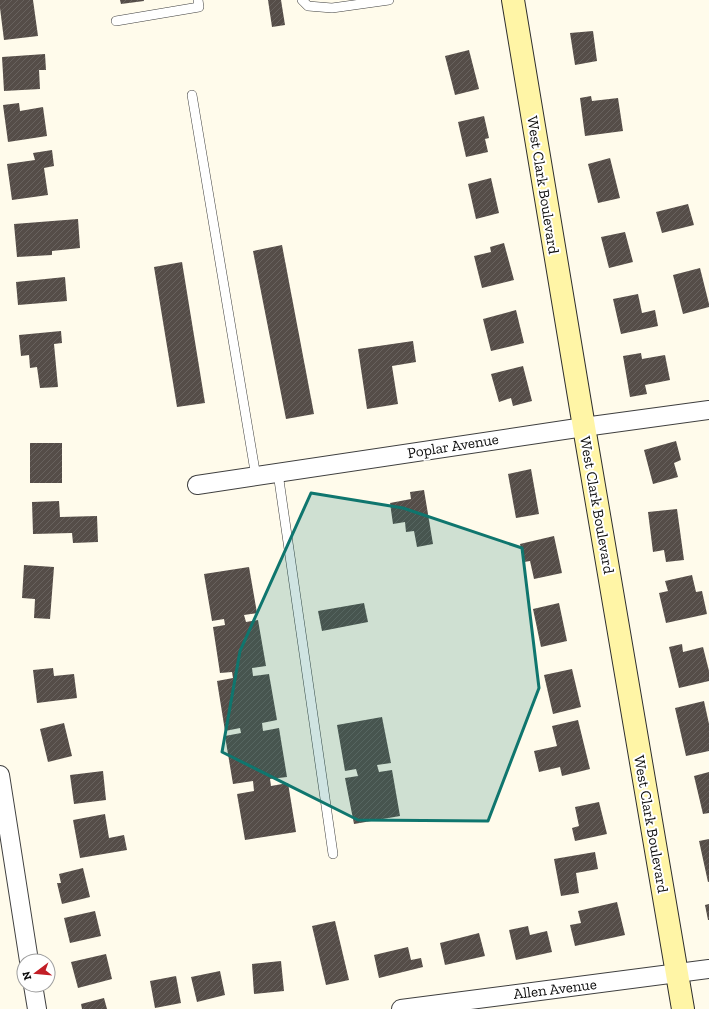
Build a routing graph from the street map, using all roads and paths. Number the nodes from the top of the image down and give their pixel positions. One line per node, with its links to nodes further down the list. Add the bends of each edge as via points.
1 (198, 0): 5 (lane, via 199,7)
2 (302, 0): 3 (lane, via 308,6 332,8)
3 (390, 0)
4 (513, 0): 8 (street, West Clark Boulevard)
5 (116, 21)
6 (192, 96): 10 (lane)
7 (709, 410): 8 (street, Poplar Avenue)
8 (584, 426): 9 (street, Poplar Avenue); 16 (street, West Clark Boulevard)
9 (278, 473): 10 (street, Poplar Avenue); 13 (lane)
10 (256, 476): 11 (street, Poplar Avenue)
11 (197, 486)
12 (0, 776): 14 (street)
13 (333, 854)
14 (28, 953)
15 (709, 969): 16 (street, Allen Avenue)
16 (677, 973): 19 (street, Allen Avenue); 20 (street, West Clark Boulevard)
17 (34, 993): 18 (street)
18 (37, 1009)
19 (401, 1009)
20 (683, 1009)

